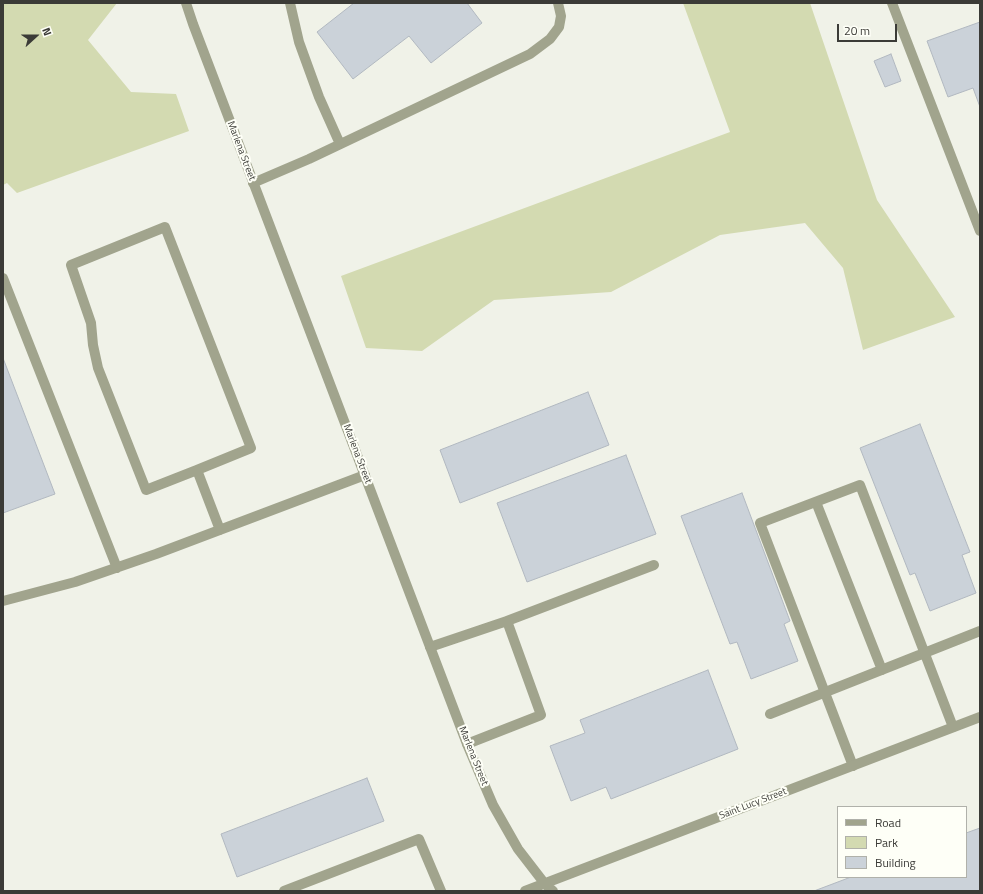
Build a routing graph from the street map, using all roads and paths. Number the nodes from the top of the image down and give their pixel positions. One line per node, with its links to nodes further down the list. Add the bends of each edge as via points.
1 (186, 3): 6 (street, Marlena Street)
2 (290, 3): 5 (street, via 299,42)
3 (558, 3): 5 (street, via 561,16 559,27 550,39 530,54)
4 (892, 3): 7 (street)
5 (340, 144): 6 (street)
6 (253, 183): 10 (street, Marlena Street)
7 (980, 231)
8 (3, 278): 14 (street)
9 (197, 470): 9 (street, via 146,490 98,368 91,323 71,264 165,227 251,448); 12 (street)
10 (365, 475): 12 (street); 18 (street, Marlena Street)
11 (816, 502): 19 (street, via 860,485); 20 (street); 21 (street, via 760,523)
12 (220, 530): 14 (street)
13 (654, 565): 16 (street)
14 (117, 568): 15 (street)
15 (3, 601)
16 (507, 621): 18 (street); 25 (street, via 541,715)
17 (980, 631): 19 (street)
18 (430, 647): 25 (street, Marlena Street)
19 (924, 653): 20 (street); 24 (street)
20 (882, 670): 21 (street)
21 (825, 692): 22 (street); 26 (street)
22 (770, 714)
23 (980, 717): 24 (street, Saint Lucy Street)
24 (953, 727): 26 (street, Saint Lucy Street)
25 (467, 744): 27 (street, Marlena Street, via 493,805 518,849)
26 (853, 766): 27 (street, Saint Lucy Street)
27 (545, 884): 30 (street, Saint Lucy Street); 31 (street, Marlena Street)
28 (284, 891): 29 (street, via 419,839)
29 (441, 891)
30 (525, 891)
31 (553, 891)

